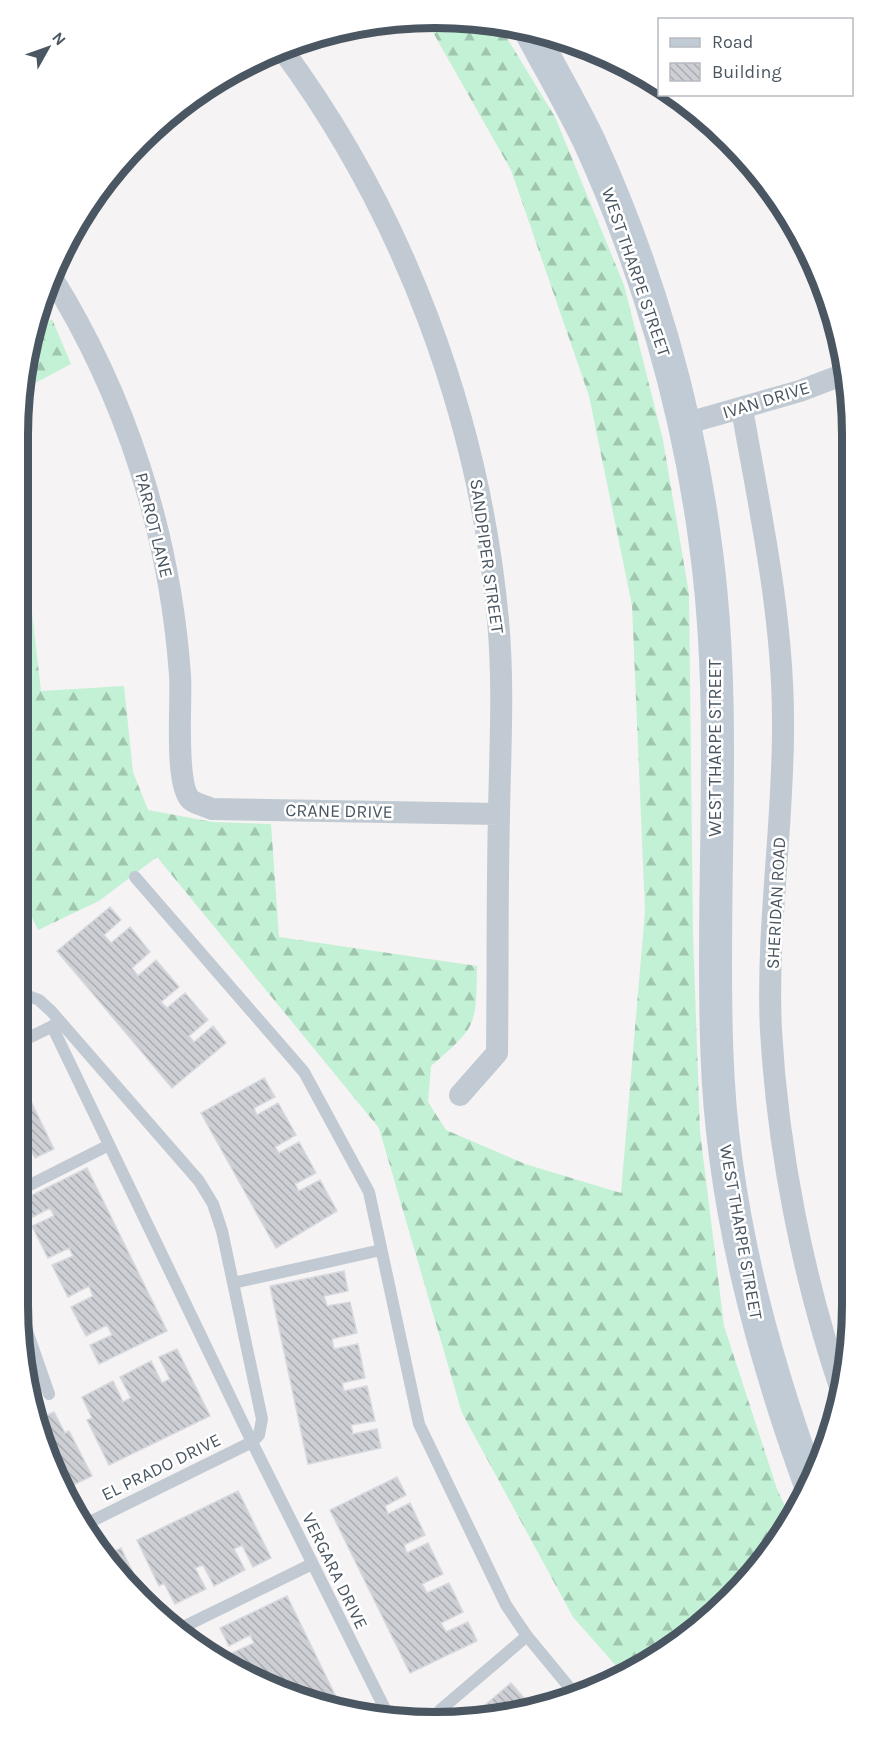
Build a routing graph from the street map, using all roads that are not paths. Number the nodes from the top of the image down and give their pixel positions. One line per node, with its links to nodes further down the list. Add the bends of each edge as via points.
1 (536, 41): 6 (main road, WEST THARPE STREET, via 589,142 626,231 662,339)
2 (287, 56): 8 (street, SANDPIPER STREET, via 314,92 361,173 409,271 446,366 472,458 487,532 498,620 503,712)
3 (57, 286): 7 (street, PARROT LANE, via 106,377 131,439 153,512 172,602 180,675 181,767)
4 (838, 377): 5 (street, IVAN DRIVE)
5 (742, 409): 6 (street, IVAN DRIVE); 19 (street, SHERIDAN ROAD, via 771,572 783,710 771,1031 798,1236)
6 (684, 424): 22 (main road, WEST THARPE STREET, via 705,539 715,627 718,716 714,890 717,1056 724,1144 758,1325)
7 (186, 793): 8 (street, CRANE DRIVE, via 192,800 212,808)
8 (499, 814): 13 (street, SANDPIPER STREET, via 497,1053)
9 (135, 877): 16 (lane, via 304,1072 369,1192)
10 (28, 996): 11 (lane, via 39,1000)
11 (56, 1024): 12 (lane); 14 (lane, VERGARA DRIVE); 17 (lane, via 199,1181 213,1204)
12 (28, 1038)
13 (460, 1095)
14 (109, 1145): 15 (lane); 21 (lane, VERGARA DRIVE)
15 (28, 1186)
16 (381, 1250): 17 (lane); 26 (lane, via 419,1424 506,1605)
17 (233, 1283): 21 (lane, via 262,1419 259,1435)
18 (30, 1339): 20 (lane)
19 (836, 1376)
20 (49, 1394)
21 (252, 1442): 23 (lane, EL PRADO DRIVE); 24 (lane, VERGARA DRIVE)
22 (806, 1474)
23 (91, 1521)
24 (312, 1564): 25 (lane); 28 (lane, VERGARA DRIVE)
25 (186, 1626)
26 (527, 1636): 27 (lane); 29 (lane)
27 (570, 1688)
28 (385, 1708)
29 (438, 1712)

